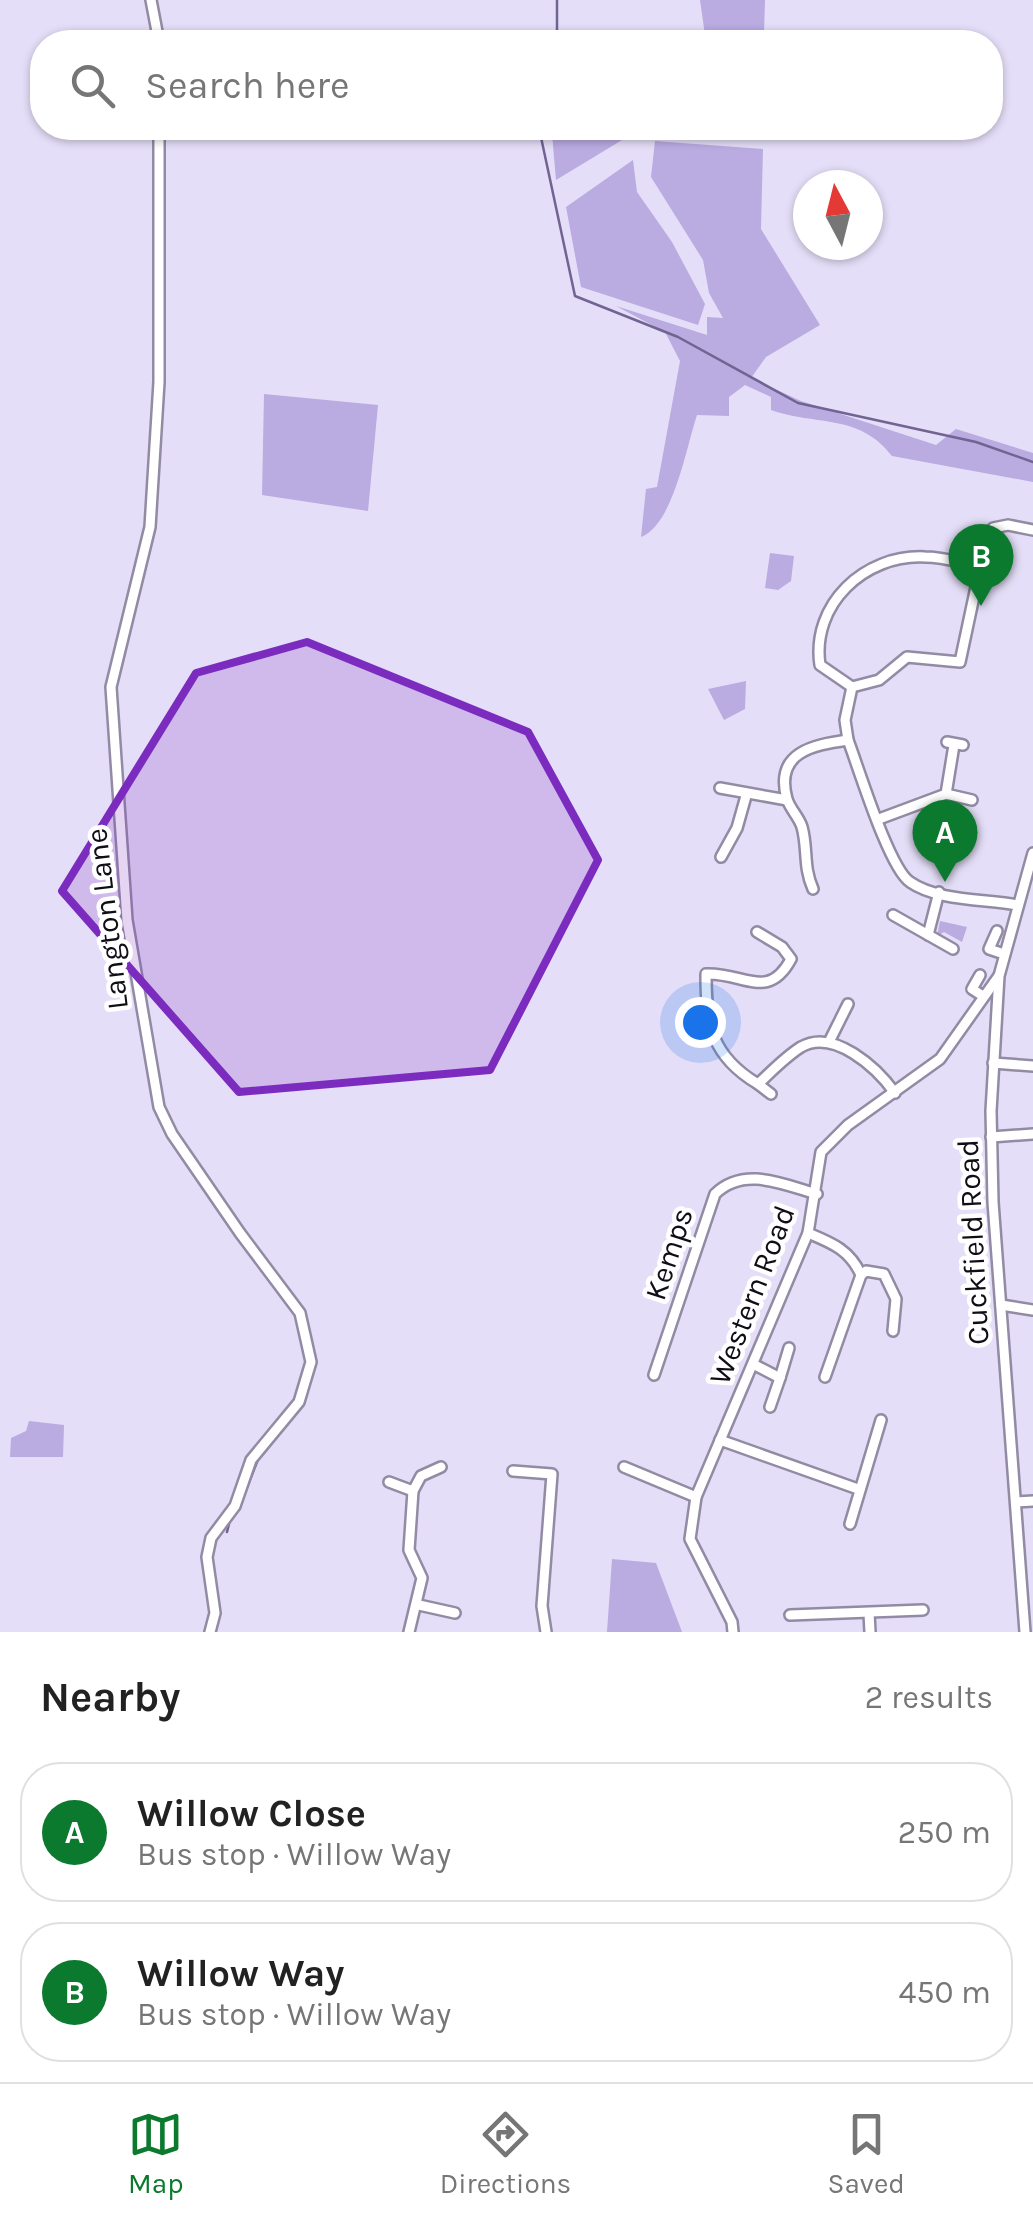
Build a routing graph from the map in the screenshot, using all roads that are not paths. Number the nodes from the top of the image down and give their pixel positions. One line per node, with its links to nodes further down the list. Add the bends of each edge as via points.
1 (151, 0): 2 (street)
2 (157, 30)
3 (158, 140): 71 (street, Langton Lane, via 159,382 150,527 111,686 127,920 160,1107 172,1134 300,1313 310,1362 299,1402 251,1460 234,1506 211,1538)
4 (1033, 530): 5 (street, via 993,528)
5 (980, 566): 6 (street, via 960,662 907,657 879,680); 6 (street, via 922,556 856,576 823,614 816,639 820,665)
6 (852, 686): 7 (street)
7 (848, 740): 10 (street); 16 (street)
8 (954, 744): 12 (street)
9 (780, 749): 10 (street)
10 (792, 756): 14 (street)
11 (720, 788): 13 (street)
12 (946, 794): 15 (street); 16 (street)
13 (746, 796): 14 (street); 18 (street)
14 (787, 800): 19 (street, via 802,827 804,870)
15 (972, 800)
16 (879, 819): 20 (street, via 893,862 910,882)
17 (1033, 853): 21 (street, Cuckfield Road)
18 (721, 857)
19 (813, 888)
20 (939, 892): 21 (street); 25 (street)
21 (1017, 904): 28 (street, Cuckfield Road)
22 (893, 915): 25 (street)
23 (997, 931): 28 (street, via 989,950)
24 (758, 935): 29 (street, via 782,946)
25 (928, 935): 26 (street)
26 (953, 949)
27 (804, 954): 29 (street)
28 (1004, 954): 31 (street, Cuckfield Road)
29 (791, 959): 37 (street, via 764,985 706,970 710,1032 732,1065)
30 (980, 975): 32 (street, via 972,989)
31 (999, 976): 32 (street, Western Road); 35 (street, Cuckfield Road)
32 (984, 996): 38 (street, Western Road, via 940,1059)
33 (848, 1004): 34 (street)
34 (829, 1042): 37 (street, via 801,1047); 38 (street, via 874,1067)
35 (992, 1063): 36 (street); 41 (street, Cuckfield Road)
36 (1033, 1066)
37 (758, 1084): 39 (street)
38 (895, 1093): 42 (street, Western Road, via 821,1152)
39 (771, 1094)
40 (1033, 1134): 41 (street)
41 (991, 1137): 45 (street, Cuckfield Road)
42 (817, 1194): 43 (street, Western Road); 50 (street, Kemps, via 750,1178 730,1180 715,1194)
43 (808, 1233): 44 (street, via 838,1246); 49 (street, Western Road)
44 (860, 1275): 47 (street, via 884,1274 896,1298); 52 (street)
45 (1001, 1305): 46 (street); 64 (street, Cuckfield Road)
46 (1033, 1310)
47 (893, 1332)
48 (789, 1348): 51 (street)
49 (753, 1364): 51 (street); 55 (street, Western Road)
50 (654, 1375)
51 (780, 1378): 53 (street)
52 (826, 1378)
53 (770, 1407)
54 (880, 1420): 60 (street)
55 (720, 1440): 60 (street); 62 (street, Western Road)
56 (441, 1467): 61 (street, via 422,1476)
57 (624, 1467): 62 (street)
58 (514, 1471): 73 (street, via 552,1474)
59 (389, 1482): 61 (street)
60 (858, 1489): 65 (street)
61 (413, 1491): 66 (street, via 409,1550 422,1578)
62 (696, 1497): 74 (street, Western Road, via 690,1539)
63 (1033, 1501): 64 (street)
64 (1016, 1502): 76 (street, Cuckfield Road)
65 (850, 1524)
66 (418, 1606): 68 (street); 72 (street)
67 (923, 1610): 69 (street)
68 (455, 1613)
69 (869, 1613): 70 (street); 75 (street)
70 (790, 1615)
71 (210, 1632)
72 (409, 1632)
73 (546, 1632)
74 (733, 1632)
75 (870, 1632)
76 (1024, 1632)

